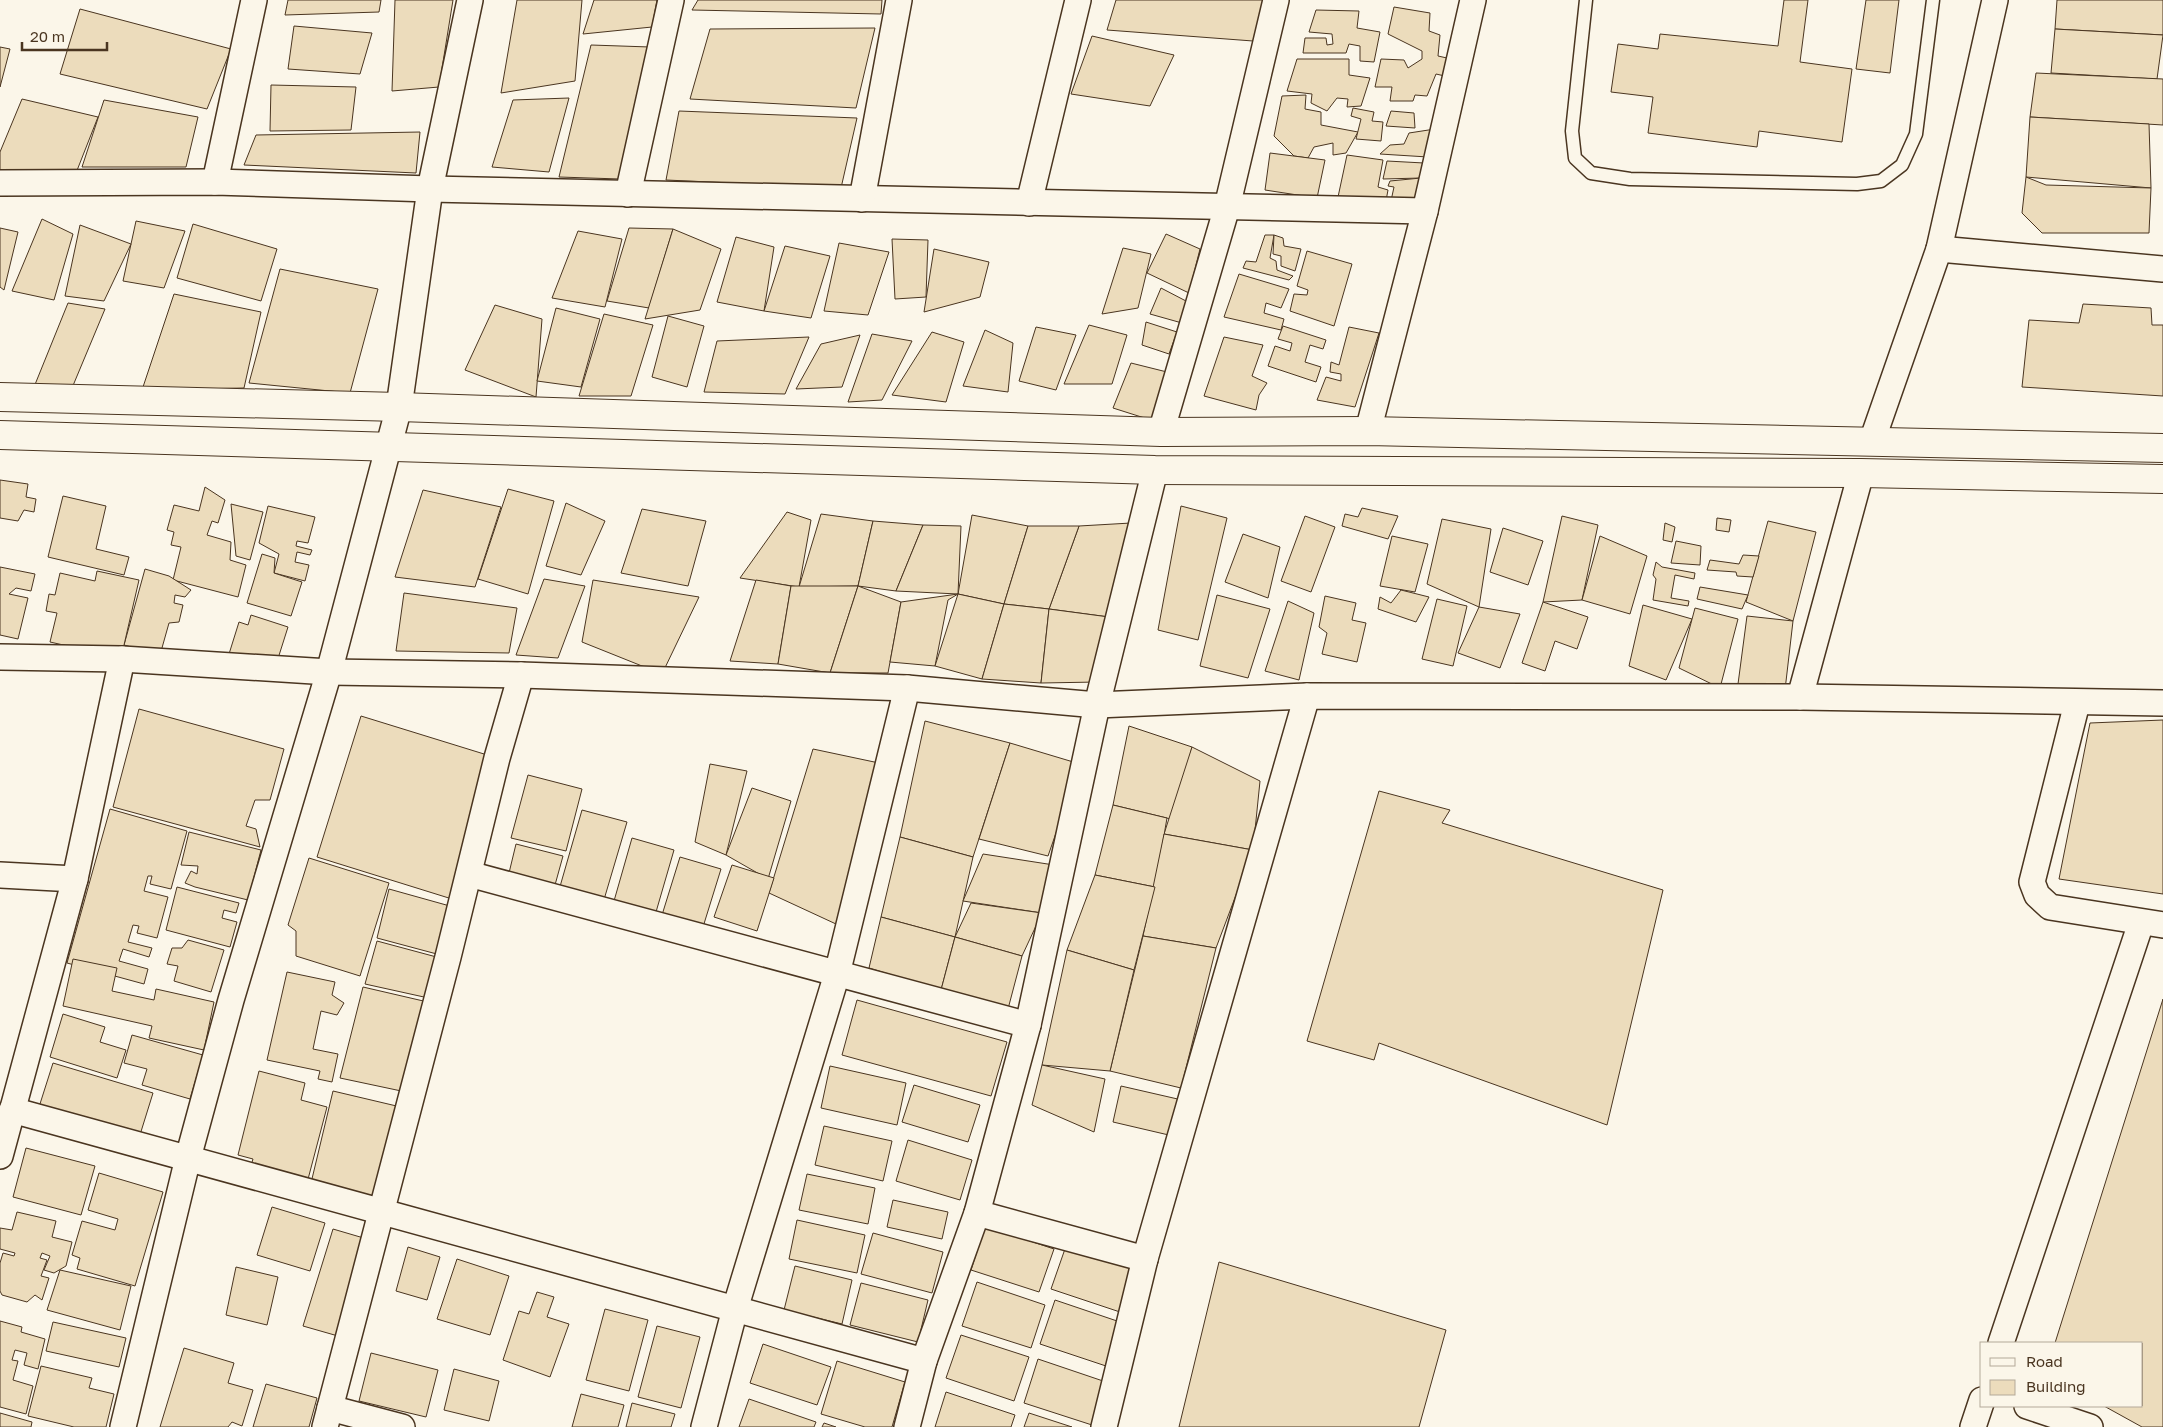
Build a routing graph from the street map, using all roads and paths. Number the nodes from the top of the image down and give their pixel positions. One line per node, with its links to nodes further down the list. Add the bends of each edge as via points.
1 (254, 0): 11 (street)
2 (470, 0): 13 (street)
3 (670, 0): 14 (street)
4 (899, 0): 15 (street)
5 (1078, 0): 16 (street)
6 (1276, 0): 17 (street)
7 (1474, 0): 18 (street)
8 (1586, 0): 9 (lane, via 1572,131 1576,158 1591,173 1630,179 1856,184 1881,181 1902,165 1916,134)
9 (1933, 0)
10 (1995, 0): 19 (street)
11 (215, 182): 12 (street); 13 (street)
12 (0, 184)
13 (430, 189): 14 (street); 22 (street)
14 (628, 194): 15 (street)
15 (862, 199): 16 (street)
16 (1029, 202): 17 (street)
17 (1227, 207): 18 (street); 24 (street)
18 (1425, 211): 23 (street)
19 (1939, 249): 20 (street); 26 (street)
20 (2163, 269)
21 (0, 397): 22 (street)
22 (399, 407): 24 (street); 27 (street)
23 (1368, 431): 24 (street); 26 (street)
24 (1161, 432)
25 (0, 434): 27 (street)
26 (1872, 441): 28 (street)
27 (389, 446): 29 (street); 34 (street)
28 (2163, 448)
29 (1155, 470): 30 (street); 41 (street)
30 (1861, 473): 31 (street); 38 (street)
31 (2163, 479)
32 (0, 657): 33 (street)
33 (122, 659): 34 (street); 44 (street)
34 (329, 672): 35 (street); 50 (street, via 231,1000)
35 (521, 675): 36 (street); 42 (street)
36 (908, 688): 41 (street); 46 (street)
37 (1307, 696): 38 (street); 41 (street); 53 (street)
38 (1800, 697): 39 (street)
39 (2077, 703): 40 (street); 45 (street, via 2032,882 2038,895 2050,907)
40 (2163, 704)
41 (1097, 705): 47 (street)
42 (469, 874): 46 (street); 51 (street)
43 (0, 875): 44 (street)
44 (75, 879): 48 (street)
45 (2152, 924): 55 (street)
46 (837, 974): 47 (street); 54 (street)
47 (1028, 1025): 52 (street)
48 (12, 1110): 49 (street); 50 (street)
49 (0, 1156)
50 (188, 1158): 51 (street); 60 (street)
51 (382, 1212): 54 (street); 59 (street)
52 (977, 1214): 53 (street); 56 (street)
53 (1144, 1259): 64 (street)
54 (735, 1309): 56 (street); 62 (street)
55 (2001, 1342)
56 (924, 1361): 63 (street)
57 (1980, 1405): 65 (street)
58 (2030, 1407): 66 (street)
59 (328, 1417): 61 (street)
60 (123, 1427)
61 (402, 1427)
62 (704, 1427)
63 (907, 1427)
64 (1104, 1427)
65 (1972, 1427)
66 (2090, 1427)

